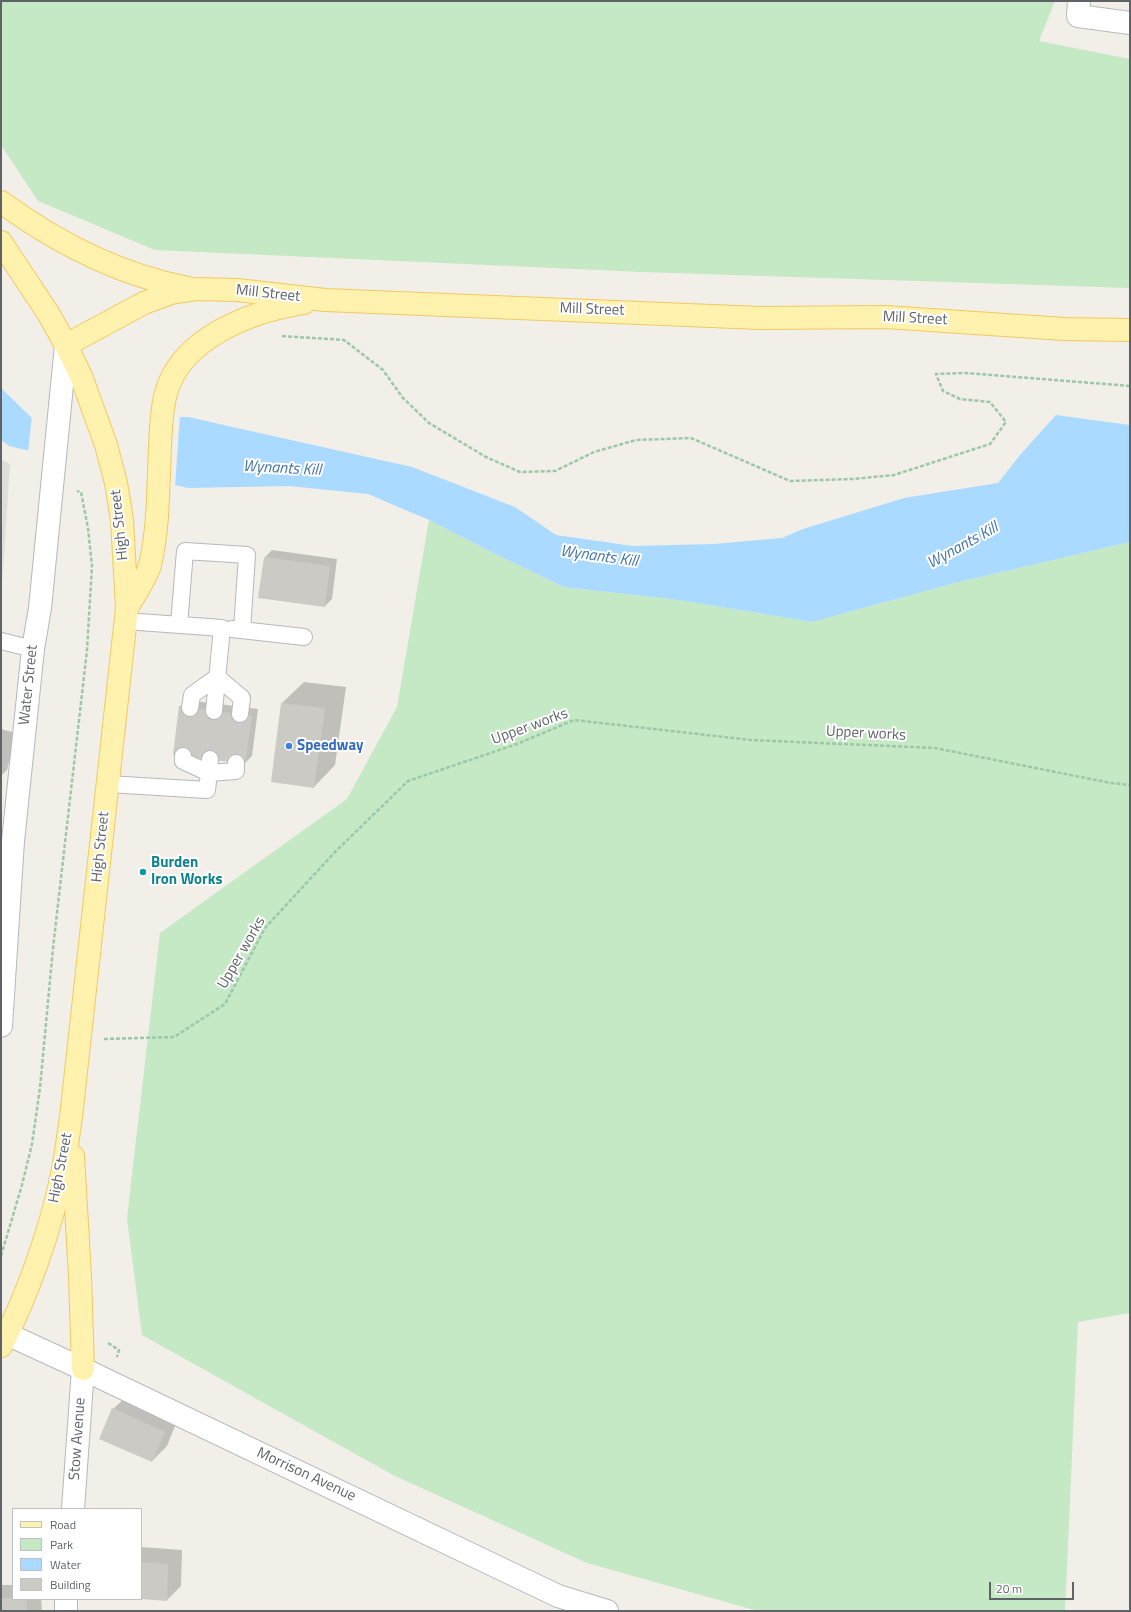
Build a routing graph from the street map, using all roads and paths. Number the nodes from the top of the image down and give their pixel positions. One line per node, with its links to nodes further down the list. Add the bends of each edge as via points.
1 (1078, 9): 2 (street)
2 (1130, 23)
3 (1, 202): 5 (main road, via 46,232 111,266 169,284)
4 (1, 242): 9 (main road, High Street)
5 (197, 289): 6 (main road, Mill Street, via 237,290); 9 (main road, Mill Street, via 171,293 144,303)
6 (325, 300): 7 (main road, Mill Street, via 760,318 886,317 1064,329); 12 (main road, via 293,305 232,324 190,353 176,372 166,392 162,414 156,524 150,567)
7 (1130, 330)
8 (277, 336): 10 (path, via 344,340 383,370 403,398 429,423 486,457 520,472 555,471 594,452 636,440 691,438 790,481 853,479 894,474 990,444 1006,422 990,402 960,399 943,391 936,374 966,373)
9 (66, 345): 11 (street, Water Street); 12 (main road, High Street, via 93,406 116,483 122,520)
10 (1130, 386)
11 (52, 487): 18 (street, Water Street, via 40,608); 31 (path, via 81,492 92,566 90,606 40,1088 32,1144)
12 (126, 614): 13 (lane); 26 (main road, High Street)
13 (179, 625): 14 (lane); 15 (lane, via 184,551 247,555)
14 (222, 628): 15 (lane); 19 (lane)
15 (242, 630): 16 (lane)
16 (304, 637)
17 (1, 641): 18 (lane)
18 (33, 649): 28 (street, Water Street, via 13,841)
19 (217, 677): 20 (lane, via 192,695); 21 (lane); 22 (lane, via 242,698)
20 (190, 708)
21 (214, 711)
22 (240, 714)
23 (184, 756): 25 (lane, via 183,761)
24 (236, 763): 25 (lane, via 236,771)
25 (209, 766): 26 (lane, via 207,790)
26 (108, 784): 29 (main road, High Street)
27 (1130, 785): 29 (path, Upper works, via 935,748 751,740 574,720 517,744 408,781 334,853 265,928 225,1004 174,1037)
28 (1, 1026)
29 (80, 1039): 30 (main road, High Street)
30 (71, 1117): 32 (main road, High Street, via 62,1175 48,1229 28,1286); 33 (main road)
31 (1, 1256)
32 (4, 1340): 33 (street, Morrison Avenue)
33 (83, 1369): 34 (street, Stow Avenue); 37 (street, Morrison Avenue, via 558,1596)
34 (73, 1508)
35 (66, 1600): 36 (street)
36 (66, 1611)
37 (607, 1611)

